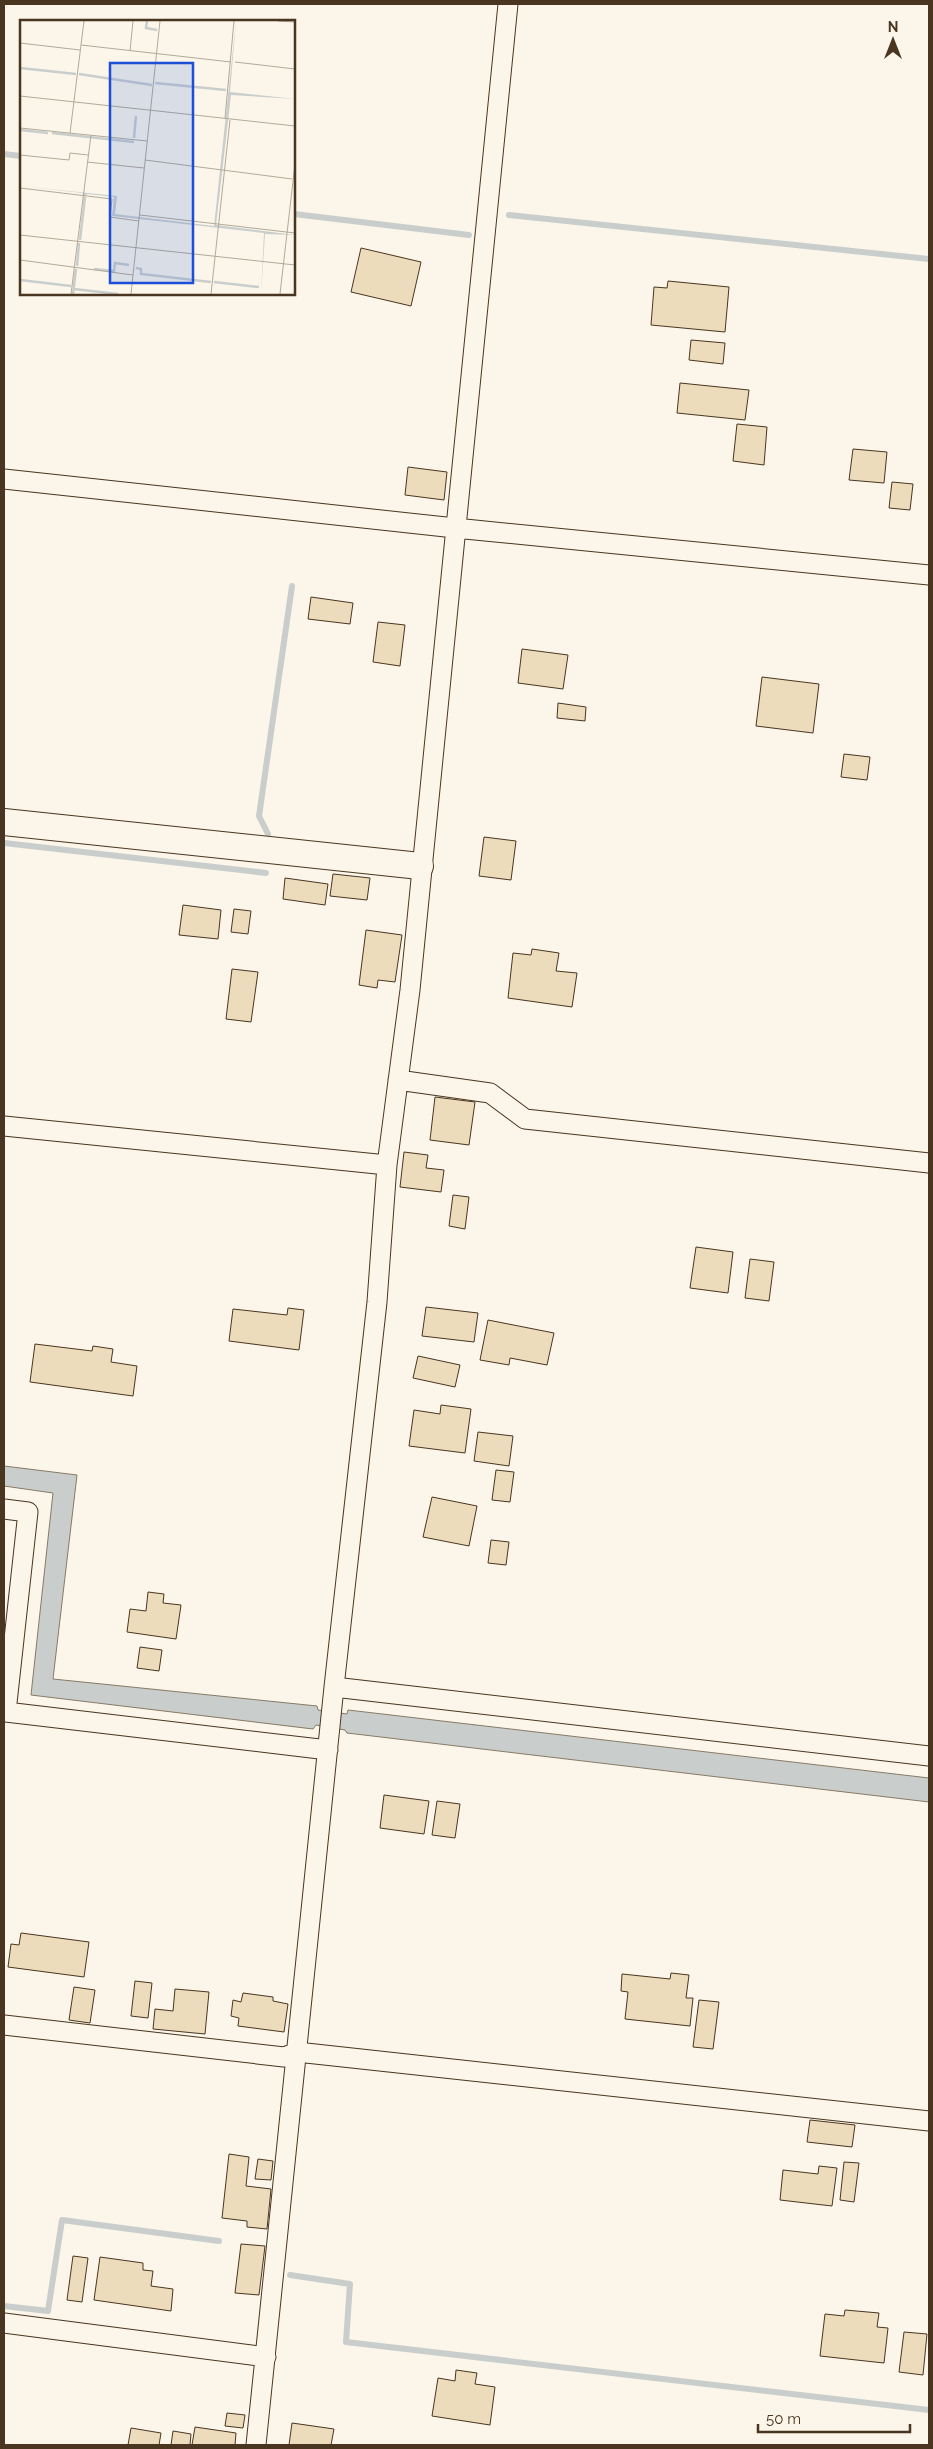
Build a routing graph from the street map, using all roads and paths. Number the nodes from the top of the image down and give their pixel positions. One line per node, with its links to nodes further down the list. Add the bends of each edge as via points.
1 (508, 4): 3 (street)
2 (4, 479): 3 (street)
3 (455, 528): 4 (street); 6 (street)
4 (929, 575)
5 (4, 822): 6 (street)
6 (420, 866): 7 (street, via 410,990)
7 (398, 1080): 9 (street, via 490,1093 525,1119); 10 (street)
8 (4, 1126): 10 (street)
9 (929, 1162)
10 (387, 1165): 12 (street, via 377,1302)
11 (4, 1509): 13 (street, via 28,1512 6,1712)
12 (334, 1687): 13 (street); 14 (street)
13 (329, 1741): 16 (street)
14 (929, 1756)
15 (4, 2025): 16 (street, via 284,2057)
16 (296, 2052): 17 (street); 19 (street)
17 (929, 2121)
18 (4, 2323): 19 (street)
19 (266, 2357): 20 (street)
20 (256, 2445)

